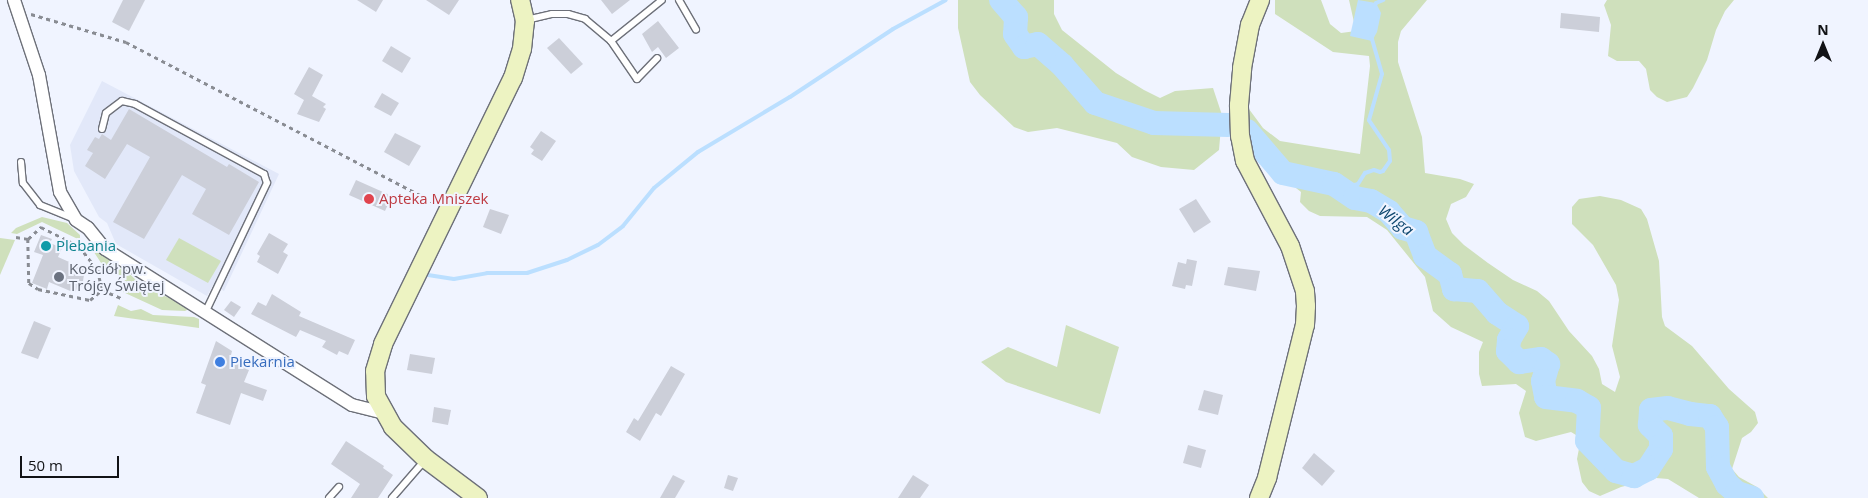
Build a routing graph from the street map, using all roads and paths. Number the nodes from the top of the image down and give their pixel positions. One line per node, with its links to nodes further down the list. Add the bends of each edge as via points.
1 (520, 0): 6 (street)
2 (662, 0): 8 (lane)
3 (679, 0): 7 (lane)
4 (1260, 0): 27 (street, via 1245,46 1239,105 1240,136 1245,160 1290,246 1305,291 1306,325)
5 (16, 5): 12 (path, via 126,42); 13 (street, via 39,75 60,192)
6 (525, 21): 8 (lane, via 545,15 568,14 585,20); 12 (street, via 522,49 513,78)
7 (696, 30)
8 (611, 41): 9 (lane, via 636,79)
9 (657, 58)
10 (102, 129): 20 (lane, via 106,113 122,101 135,104 264,174 267,183)
11 (21, 162): 13 (lane, via 23,183 40,205)
12 (447, 210): 21 (street, via 382,344 375,384 376,396)
13 (76, 220): 20 (street, via 88,228 105,248)
14 (16, 237): 15 (path)
15 (28, 239): 17 (path, via 41,227); 18 (path, via 29,283 38,289 90,300)
16 (83, 241): 17 (path)
17 (79, 246): 18 (path, via 98,270)
18 (102, 290): 19 (path)
19 (121, 298)
20 (206, 311): 21 (street, via 352,404)
21 (384, 413): 22 (street, via 406,442)
22 (426, 459): 25 (lane); 26 (street)
23 (340, 487): 24 (lane)
24 (329, 498)
25 (392, 498)
26 (478, 498)
27 (1259, 498)

